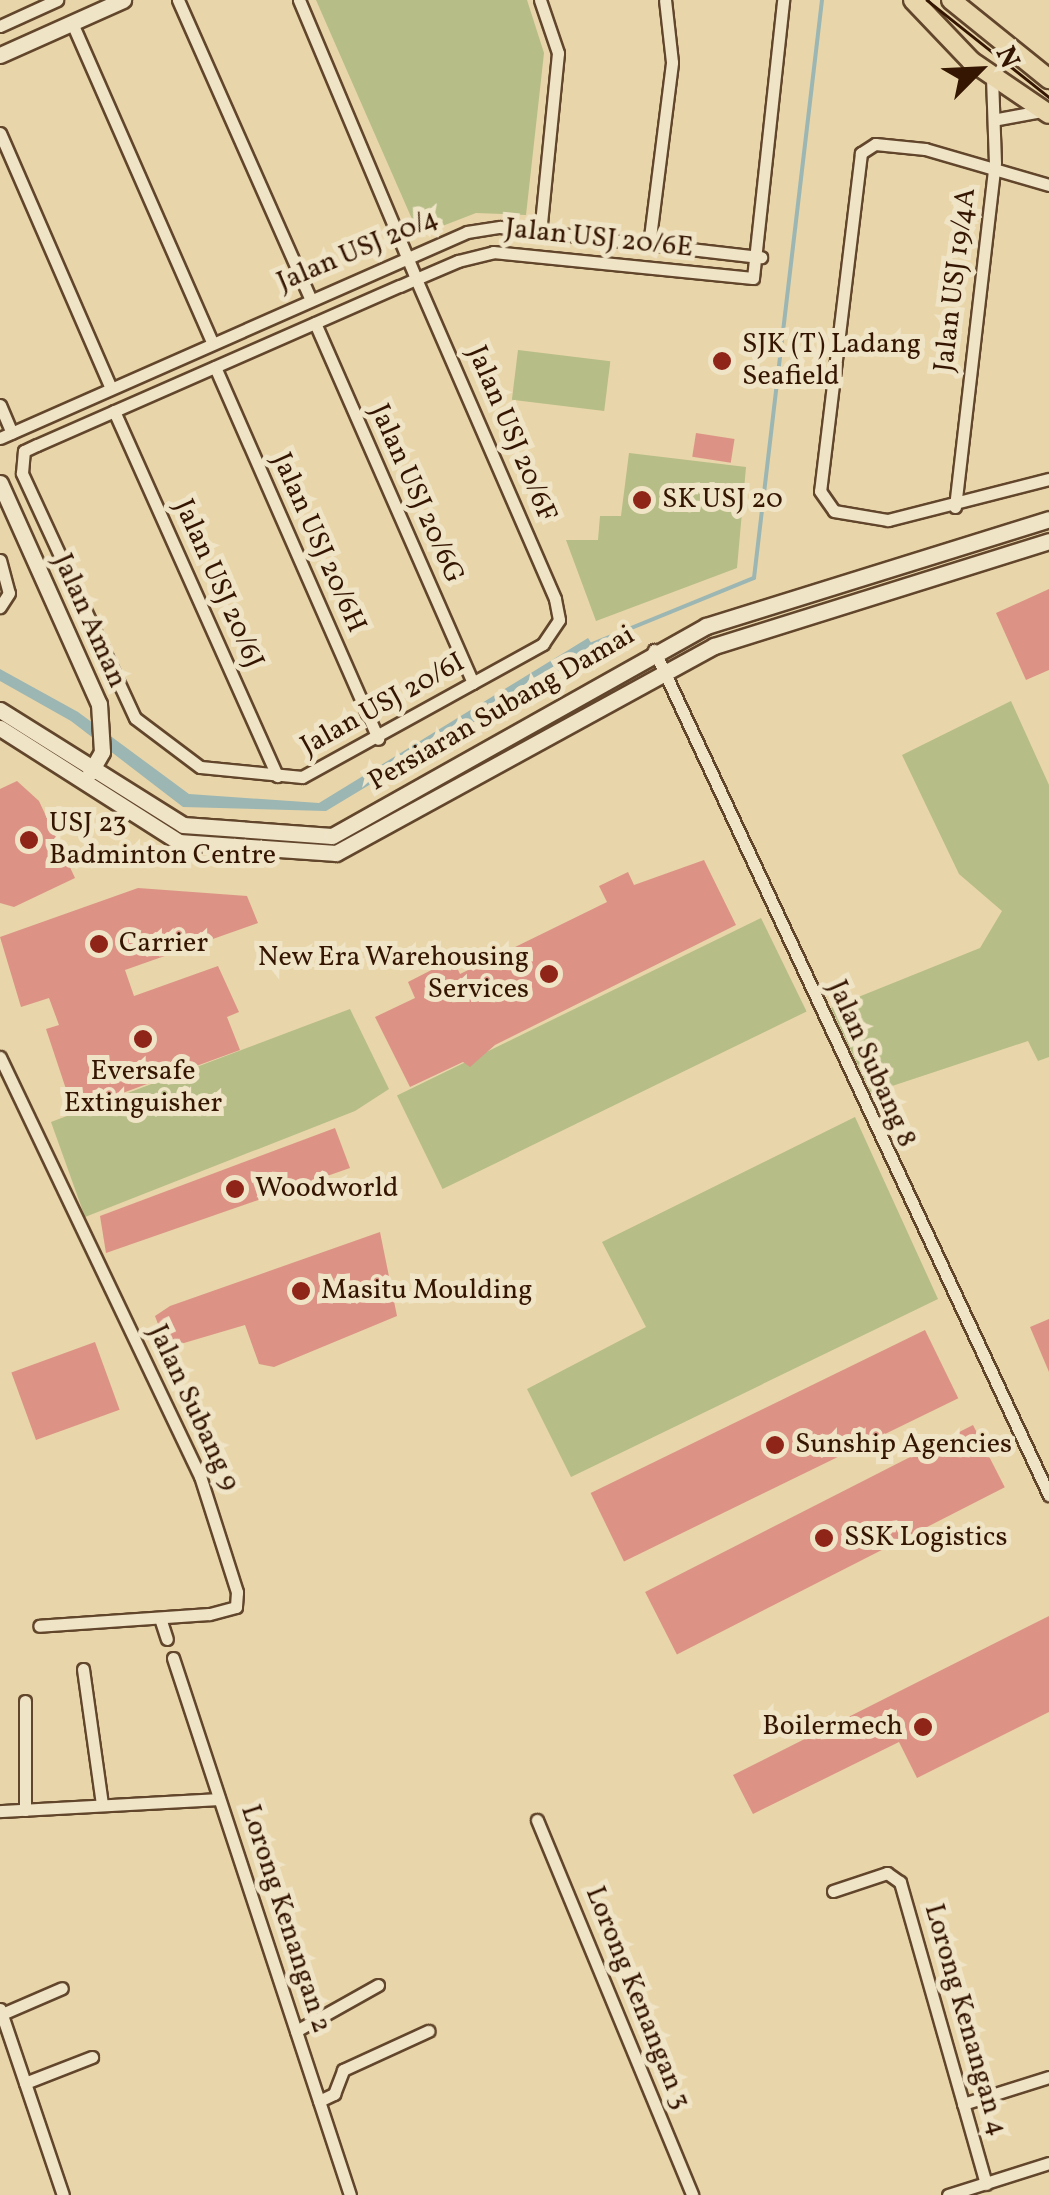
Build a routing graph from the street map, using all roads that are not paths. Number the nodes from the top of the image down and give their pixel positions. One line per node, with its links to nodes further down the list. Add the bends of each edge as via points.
1 (57, 0): 11 (street)
2 (123, 0): 10 (street)
3 (178, 0): 25 (street)
4 (300, 0): 22 (street, Jalan USJ 20/6F)
5 (540, 0): 20 (street, via 558,53)
6 (664, 0): 21 (street, via 673,46)
7 (783, 0): 23 (street)
8 (913, 0): 13 (main road)
9 (951, 0): 14 (main road)
10 (72, 23): 12 (street); 27 (street)
11 (0, 26)
12 (0, 55)
13 (992, 78): 15 (main road); 16 (street, Jalan USJ 19/4A)
14 (1049, 79)
15 (1049, 114): 16 (street, via 1017,110)
16 (998, 120): 18 (street, Jalan USJ 19/4A)
17 (0, 133): 29 (street)
18 (995, 163): 19 (street); 35 (street, Jalan USJ 19/4A); 35 (street, via 875,144 858,160 820,491 834,510 888,520)
19 (1049, 186)
20 (540, 232): 21 (street, Jalan USJ 20/4); 22 (street, Jalan USJ 20/4, via 484,229)
21 (649, 245): 23 (street, Jalan USJ 20/4)
22 (406, 254): 24 (street, Jalan USJ 20/6F); 25 (street, Jalan USJ 20/4)
23 (761, 257): 24 (street, Jalan USJ 20/6E, via 745,280 493,252)
24 (416, 279): 26 (street, Jalan USJ 20/6E); 40 (street, Jalan USJ 20/6F)
25 (310, 298): 27 (street, Jalan USJ 20/4)
26 (315, 323): 28 (street, Jalan USJ 20/6E); 43 (street, Jalan USJ 20/6G)
27 (212, 342): 29 (street, Jalan USJ 20/4)
28 (215, 367): 31 (street, Jalan USJ 20/6E); 46 (street, Jalan USJ 20/6H)
29 (111, 388): 32 (street, Jalan USJ 20/4)
30 (0, 405): 32 (street)
31 (114, 411): 47 (street, Jalan USJ 20/6E, via 24,451 22,473 122,700 149,734); 49 (street, Jalan USJ 20/6J)
32 (6, 435)
33 (1049, 479): 35 (street)
34 (0, 483): 48 (street, Jalan Aman, via 102,715)
35 (954, 507)
36 (1049, 519): 41 (street, Persiaran Subang Damai)
37 (1049, 542): 42 (street, Persiaran Subang Damai)
38 (0, 560): 39 (street, via 9,593)
39 (0, 607)
40 (558, 609): 43 (street, Jalan USJ 20/6I, via 551,637)
41 (654, 650): 42 (street, Jalan Subang 8); 48 (street, Persiaran Subang Damai, via 332,836 183,825)
42 (664, 669): 48 (street, Persiaran Subang Damai, via 336,852 179,842); 51 (street, Jalan Subang 8)
43 (473, 684): 46 (street, Jalan USJ 20/6I)
44 (0, 710): 48 (street, Persiaran Subang Damai)
45 (0, 728): 48 (street, Persiaran Subang Damai)
46 (378, 739): 49 (street, Jalan USJ 20/6I, via 325,772)
47 (200, 767): 49 (street, Jalan USJ 20/6I)
48 (93, 769)
49 (277, 776)
50 (0, 1057): 52 (street, Jalan Subang 9, via 200,1476 232,1568 236,1607)
51 (1049, 1495)
52 (160, 1618): 53 (street, Jalan Subang 9); 54 (street)
53 (39, 1626)
54 (167, 1639)
55 (174, 1658): 58 (street, Lorong Kenangan 2)
56 (82, 1669): 59 (street)
57 (26, 1702): 60 (street)
58 (219, 1799): 59 (street); 67 (street, Lorong Kenangan 2)
59 (102, 1805): 60 (street)
60 (25, 1810): 61 (street)
61 (0, 1811)
62 (537, 1820): 78 (street, Lorong Kenangan 3)
63 (833, 1891): 73 (street, Lorong Kenangan 4, via 887,1873 900,1882)
64 (378, 1985): 67 (street)
65 (62, 1988): 66 (street)
66 (1, 2012): 71 (street)
67 (296, 2031): 72 (street, Lorong Kenangan 2)
68 (428, 2031): 72 (street, via 343,2070 334,2094)
69 (92, 2056): 71 (street)
70 (1049, 2077): 73 (street)
71 (25, 2083): 76 (street)
72 (319, 2101): 77 (street, Lorong Kenangan 2)
73 (963, 2104): 75 (street, Lorong Kenangan 4)
74 (1049, 2163): 75 (street)
75 (986, 2184): 79 (street)
76 (63, 2195)
77 (350, 2195)
78 (692, 2195)
79 (948, 2195)

